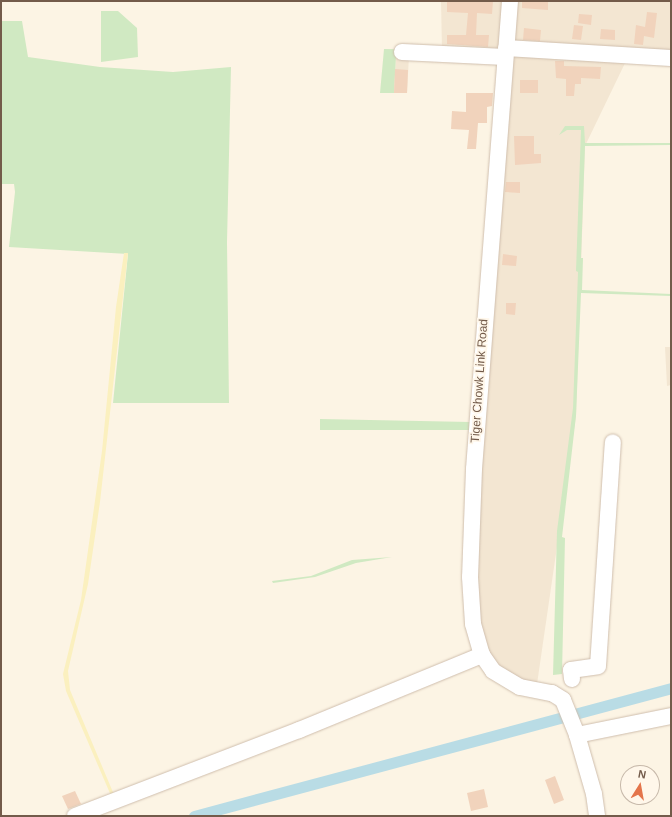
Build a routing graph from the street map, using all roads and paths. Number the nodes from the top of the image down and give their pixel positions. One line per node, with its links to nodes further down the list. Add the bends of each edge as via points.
1 (510, 1): 3 (street, Tiger Chowk Link Road)
2 (402, 52): 3 (street)
3 (506, 53): 4 (street); 6 (street, Tiger Chowk Link Road, via 492,204 471,533 473,624)
4 (671, 58)
5 (612, 442): 7 (street, via 598,666 571,670)
6 (482, 655): 9 (street, Tiger Chowk Link Road, via 493,671 507,682 558,696 566,708); 10 (street, via 299,730)
7 (572, 679)
8 (671, 716): 9 (street)
9 (574, 730): 11 (street, via 594,794)
10 (75, 816)
11 (597, 816)

